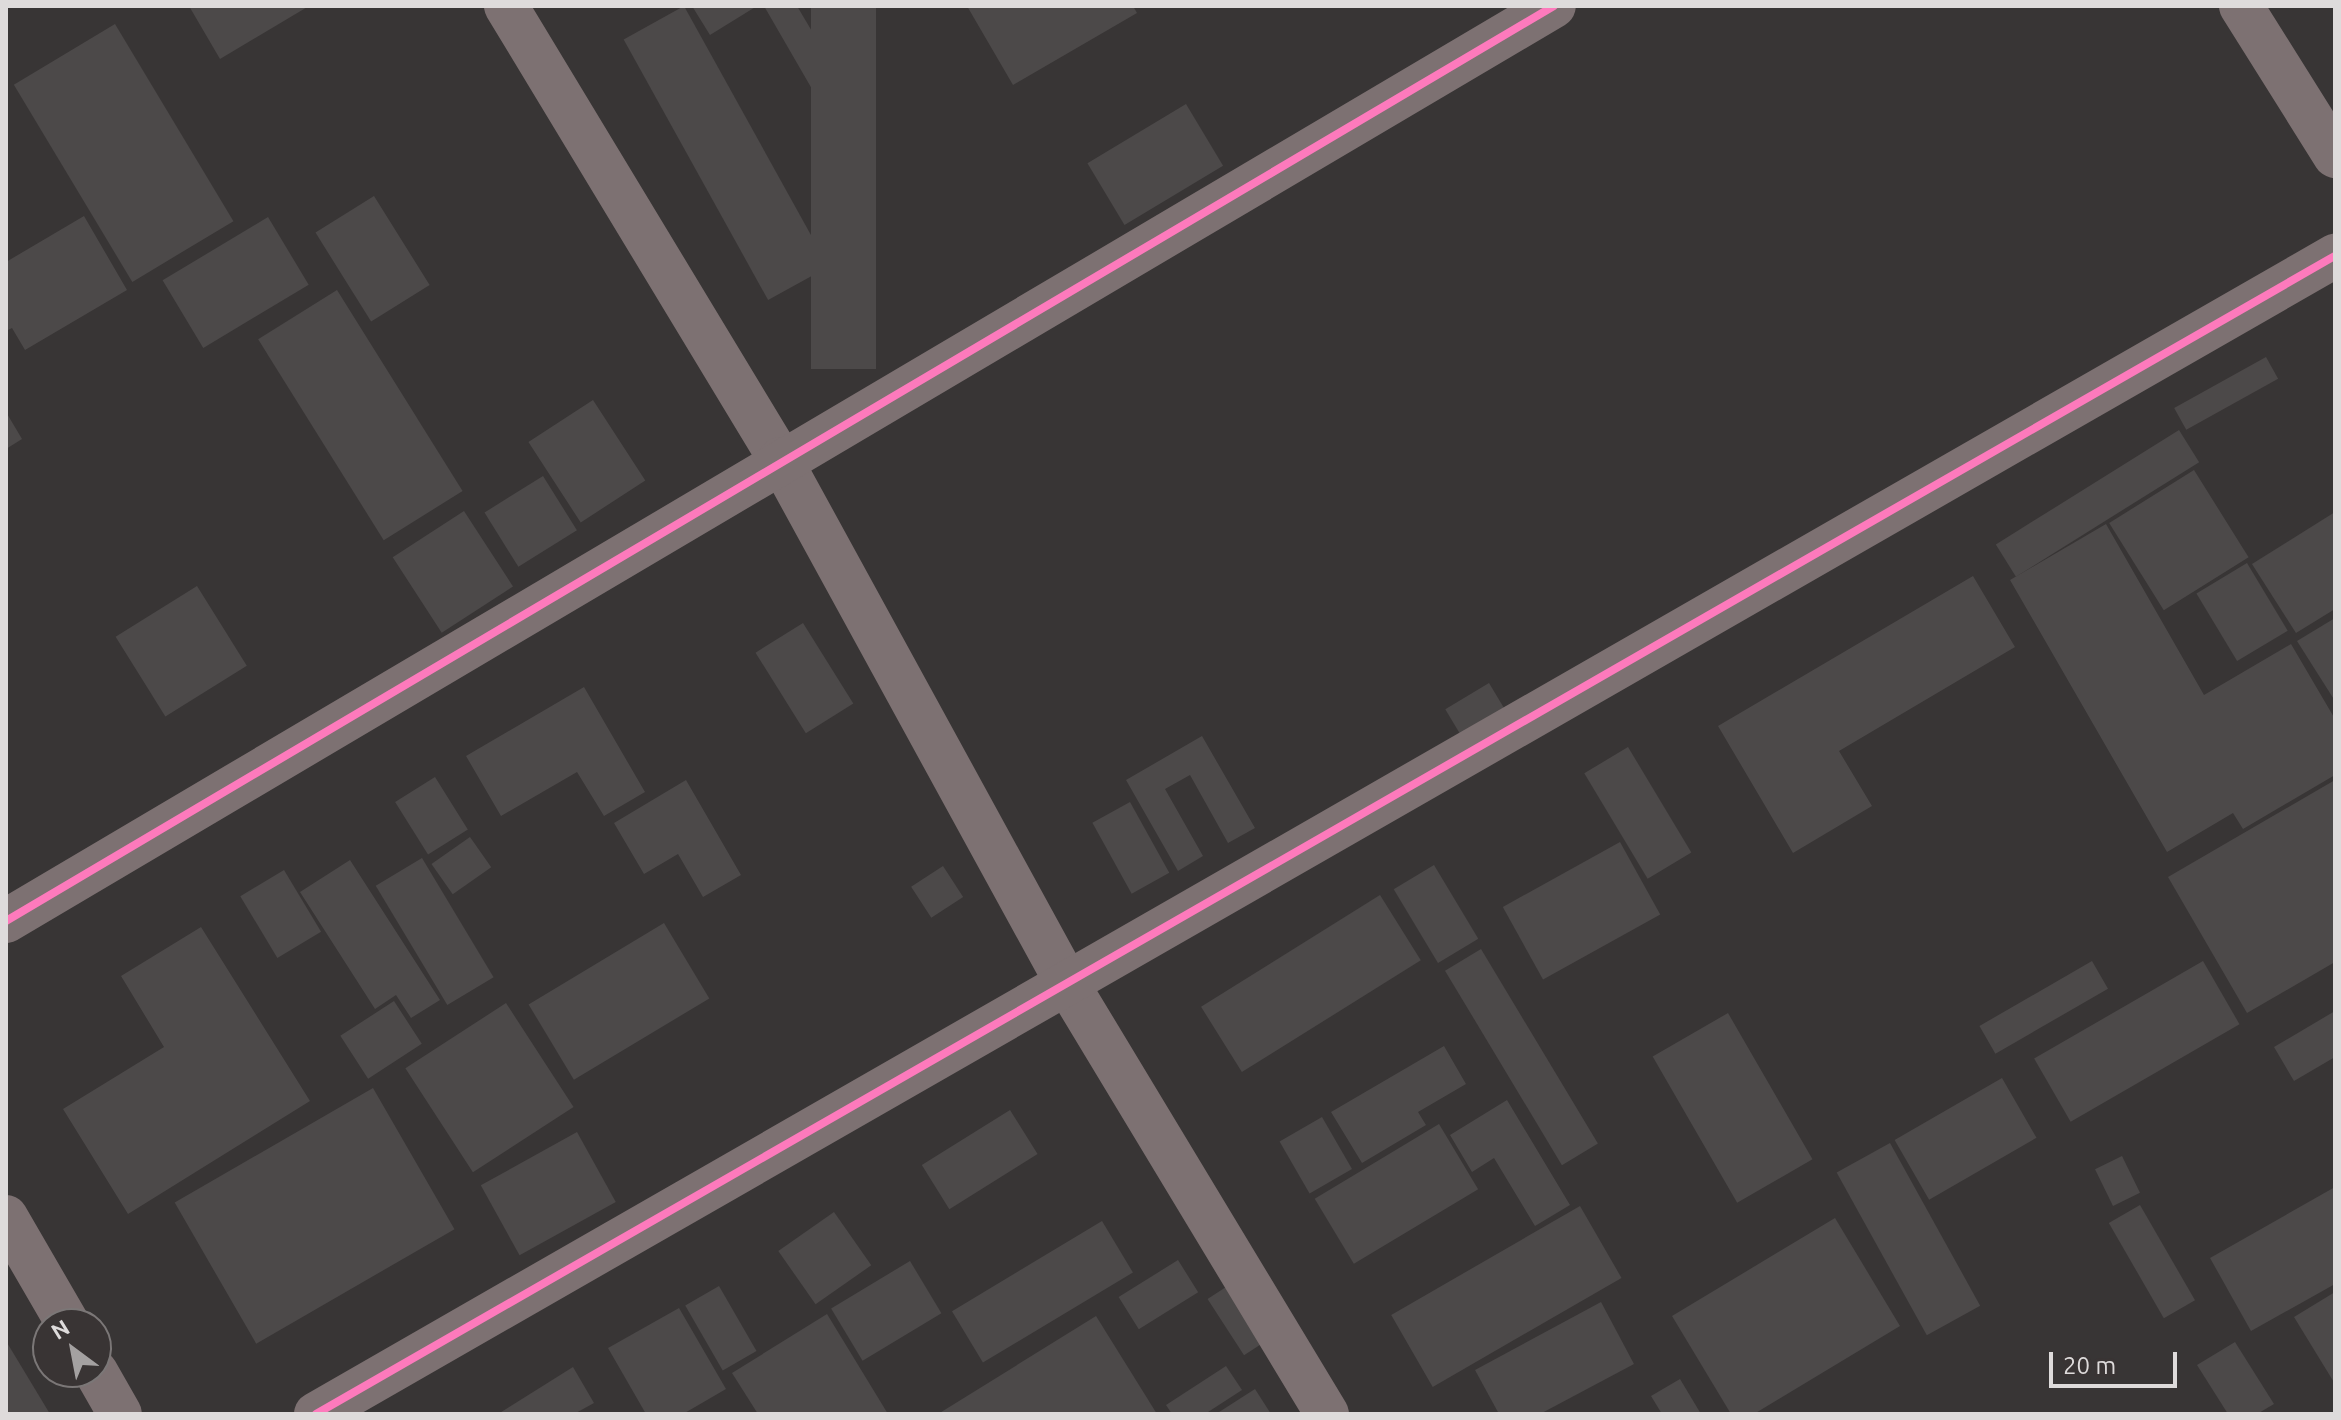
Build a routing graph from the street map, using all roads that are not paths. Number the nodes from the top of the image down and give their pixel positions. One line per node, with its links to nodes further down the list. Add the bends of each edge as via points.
1 (506, 6): 6 (street)
2 (1554, 6): 6 (street)
3 (2241, 6): 4 (street)
4 (2335, 156)
5 (2335, 256): 8 (street)
6 (780, 459): 7 (street); 8 (street)
7 (6, 921)
8 (1068, 985): 13 (street); 14 (street)
9 (6, 1217): 10 (street)
10 (59, 1308)
11 (105, 1388): 12 (street)
12 (120, 1414)
13 (316, 1414)
14 (1327, 1414)

